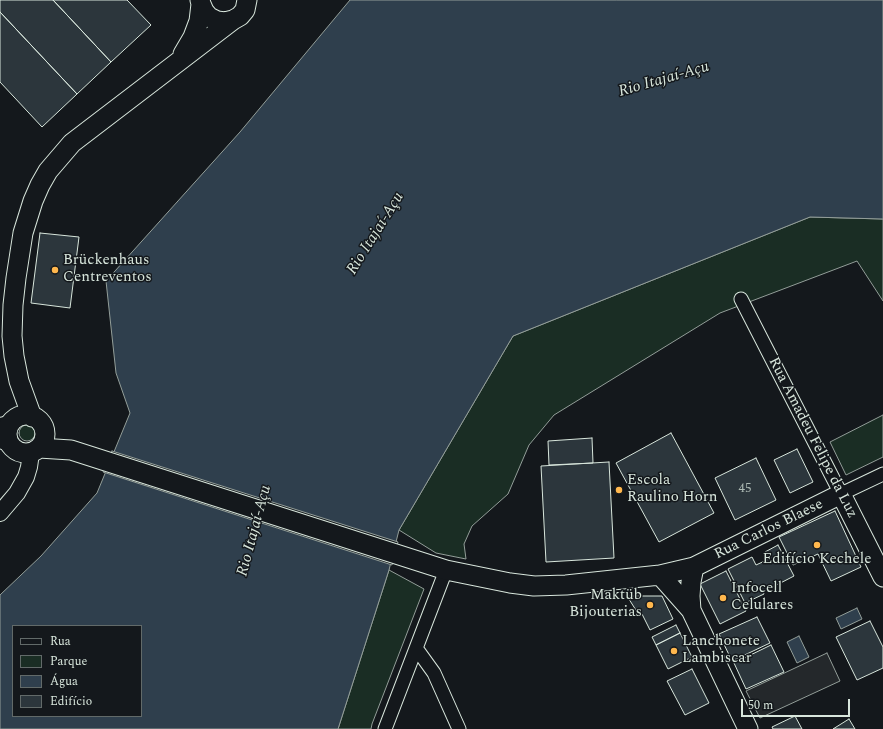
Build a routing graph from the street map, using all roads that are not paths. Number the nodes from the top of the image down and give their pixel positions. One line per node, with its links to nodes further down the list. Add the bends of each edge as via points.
1 (248, 1): 3 (main road, via 245,10)
2 (200, 2): 3 (main road, via 209,17 221,22); 4 (main road, via 199,20 193,36)
3 (233, 20): 4 (main road)
4 (174, 64): 6 (main road, via 72,143 48,171 33,201 23,233 13,305 12,336 19,381)
5 (742, 299): 11 (street, Rua Amadeu Felipe da Luz)
6 (21, 422): 7 (main road, via 7,431); 8 (main road, via 45,434 43,442); 9 (main road)
7 (4, 442): 8 (main road, via 18,452)
8 (35, 450): 9 (main road); 12 (street, via 26,477 17,493)
9 (77, 452): 14 (main road, Rua Carlos Blaese)
10 (883, 474): 11 (street, Rua Carlos Blaese)
11 (842, 494): 13 (main road, Rua Carlos Blaese); 16 (main road, Rua Amadeu Felipe da Luz)
12 (0, 513)
13 (694, 567): 15 (main road, Rua Carlos Blaese); 17 (main road)
14 (446, 570): 15 (main road, Rua Carlos Blaese, via 534,586); 18 (street)
15 (660, 575): 17 (main road)
16 (883, 577)
17 (691, 610): 21 (main road)
18 (416, 648): 19 (street); 20 (street, via 434,673)
19 (386, 729)
20 (459, 729)
21 (748, 729)

